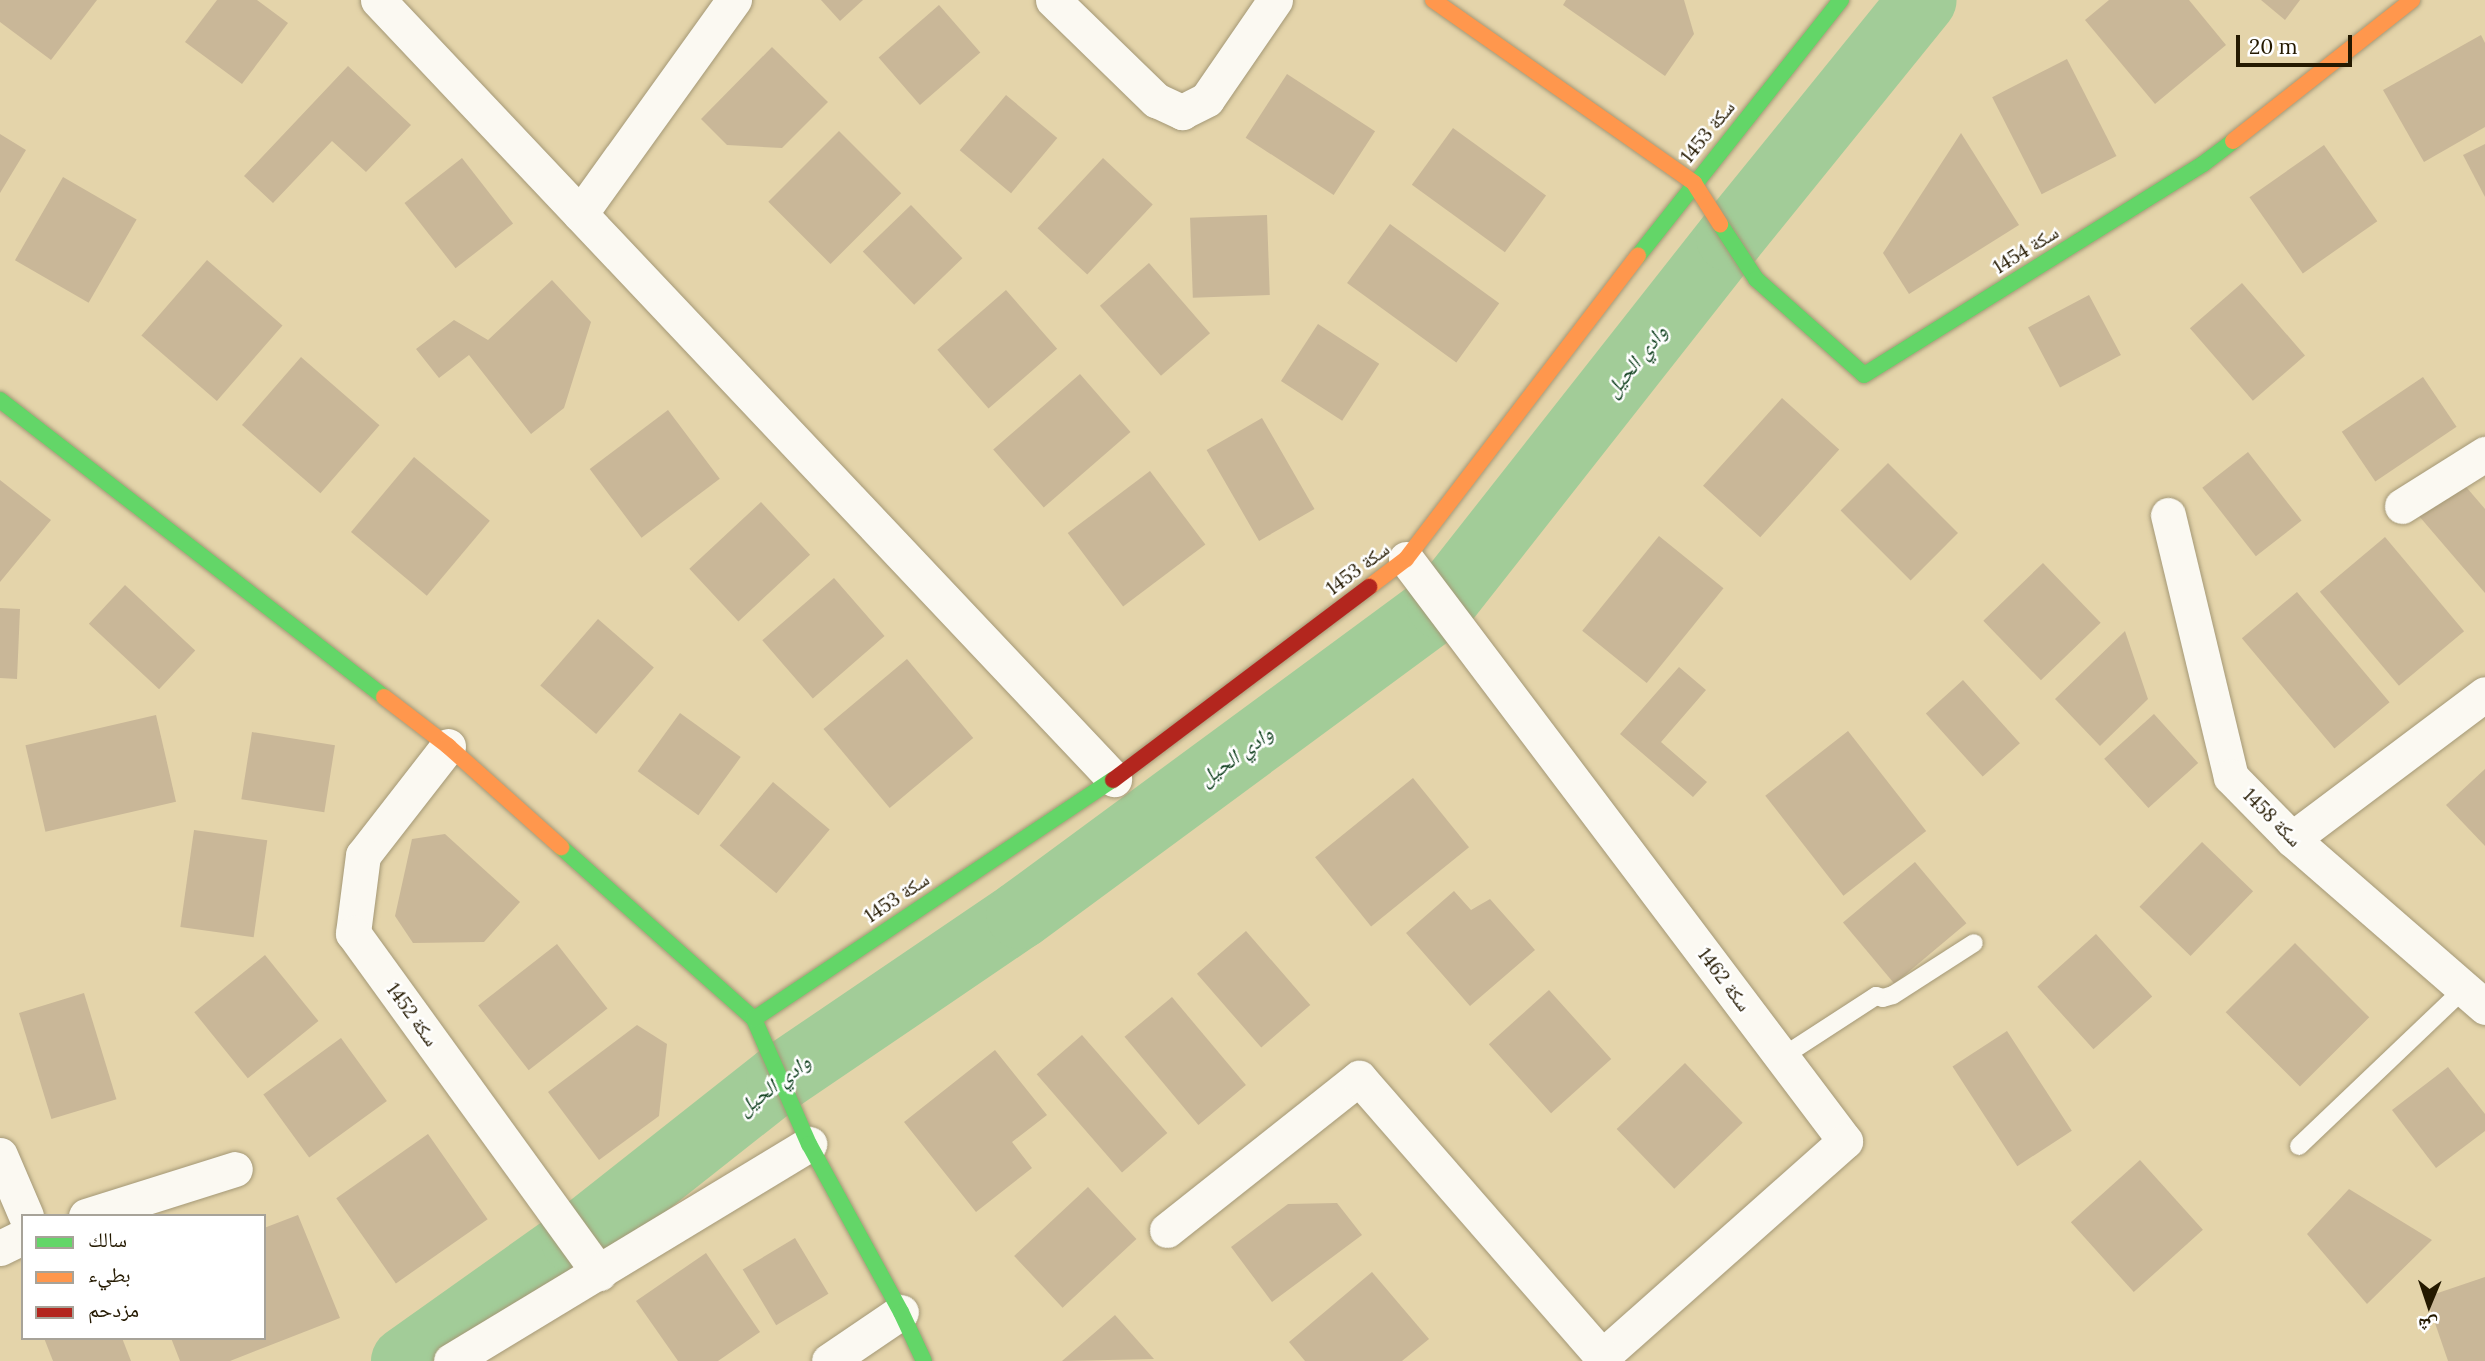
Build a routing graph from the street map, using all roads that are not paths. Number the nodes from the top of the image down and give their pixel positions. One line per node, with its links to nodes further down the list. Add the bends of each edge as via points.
1 (378, 0): 9 (street)
2 (734, 0): 9 (street)
3 (1053, 0): 4 (street, via 1156,100 1182,112 1207,99)
4 (1275, 0)
5 (1433, 0): 8 (street)
6 (1841, 0): 8 (street, سكة 1453)
7 (2412, 0): 8 (street, سكة 1454, via 2203,164 1864,375 1756,279)
8 (1694, 183): 14 (street, سكة 1453)
9 (580, 214): 17 (street)
10 (0, 400): 16 (street)
11 (2485, 454): 12 (street)
12 (2402, 506)
13 (2168, 515): 18 (street, سكة 1458, via 2231,777)
14 (1406, 559): 17 (street, سكة 1453); 22 (street, سكة 1462)
15 (2485, 694): 18 (street)
16 (448, 746): 21 (street); 32 (street, سكة 1452, via 363,855 353,933)
17 (1114, 779): 21 (street, سكة 1453)
18 (2292, 839): 20 (street, سكة 1458)
19 (1974, 943): 22 (lane, via 1893,995 1876,996)
20 (2474, 998): 24 (lane)
21 (754, 1019): 23 (street)
22 (1782, 1057): 34 (street, سكة 1462, via 1845,1141)
23 (809, 1144): 32 (street); 33 (street)
24 (2299, 1146)
25 (0, 1155): 27 (street)
26 (235, 1169): 28 (street)
27 (25, 1214)
28 (92, 1214)
29 (1167, 1230): 34 (street, سكة 1462, via 1359,1078)
30 (21, 1238): 31 (street)
31 (0, 1248)
32 (599, 1273): 35 (street)
33 (901, 1312): 36 (street); 37 (street)
34 (1604, 1359)
35 (451, 1361)
36 (829, 1361)
37 (924, 1361)

